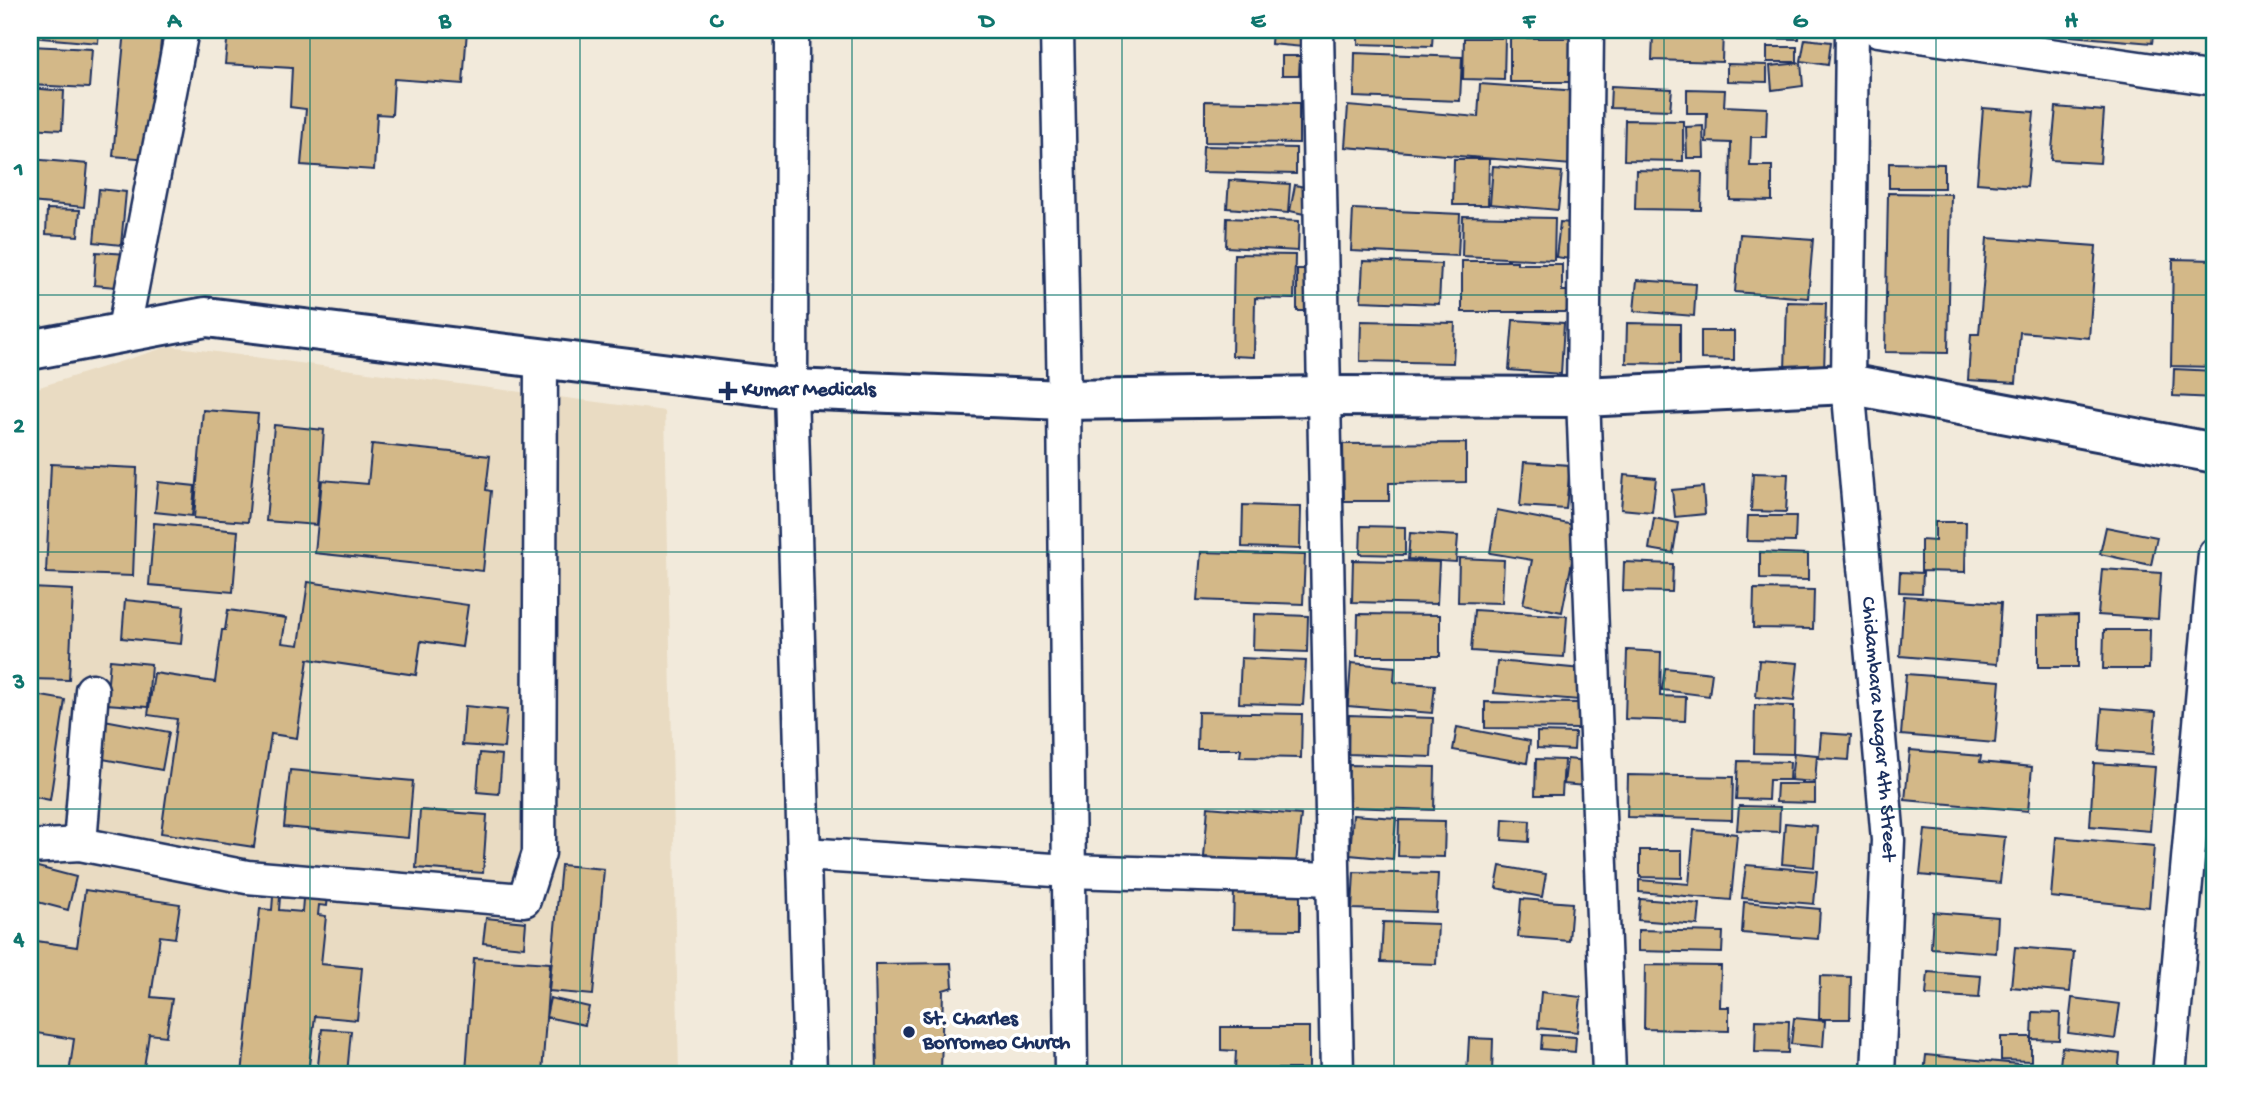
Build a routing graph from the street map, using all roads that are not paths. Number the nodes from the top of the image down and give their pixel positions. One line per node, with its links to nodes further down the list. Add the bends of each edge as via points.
1 (181, 30): 9 (street)
2 (792, 30): 13 (street)
3 (1057, 30): 16 (street)
4 (1317, 30): 14 (street)
5 (1587, 30): 15 (street)
6 (1852, 30): 12 (street, Chidambara Nagar 4th Street)
7 (1878, 30): 8 (street)
8 (2215, 79)
9 (123, 334): 10 (street); 11 (street, via 206,317)
10 (30, 350)
11 (541, 359): 13 (street); 20 (street, via 539,853 524,900 247,877)
12 (1848, 384): 15 (street); 17 (street); 29 (street, Chidambara Nagar 4th Street, via 1888,840)
13 (791, 389): 16 (street); 22 (street)
14 (1324, 396): 15 (street); 16 (street); 24 (street)
15 (1583, 397): 28 (street)
16 (1064, 400): 23 (street)
17 (2215, 453)
18 (2215, 554): 30 (street)
19 (92, 690): 20 (street)
20 (80, 844): 21 (street)
21 (30, 847)
22 (804, 854): 23 (street); 25 (street)
23 (1069, 871): 24 (street); 26 (street)
24 (1333, 879): 27 (street)
25 (810, 1074)
26 (1071, 1074)
27 (1337, 1074)
28 (1609, 1074)
29 (1878, 1074)
30 (2169, 1074)

